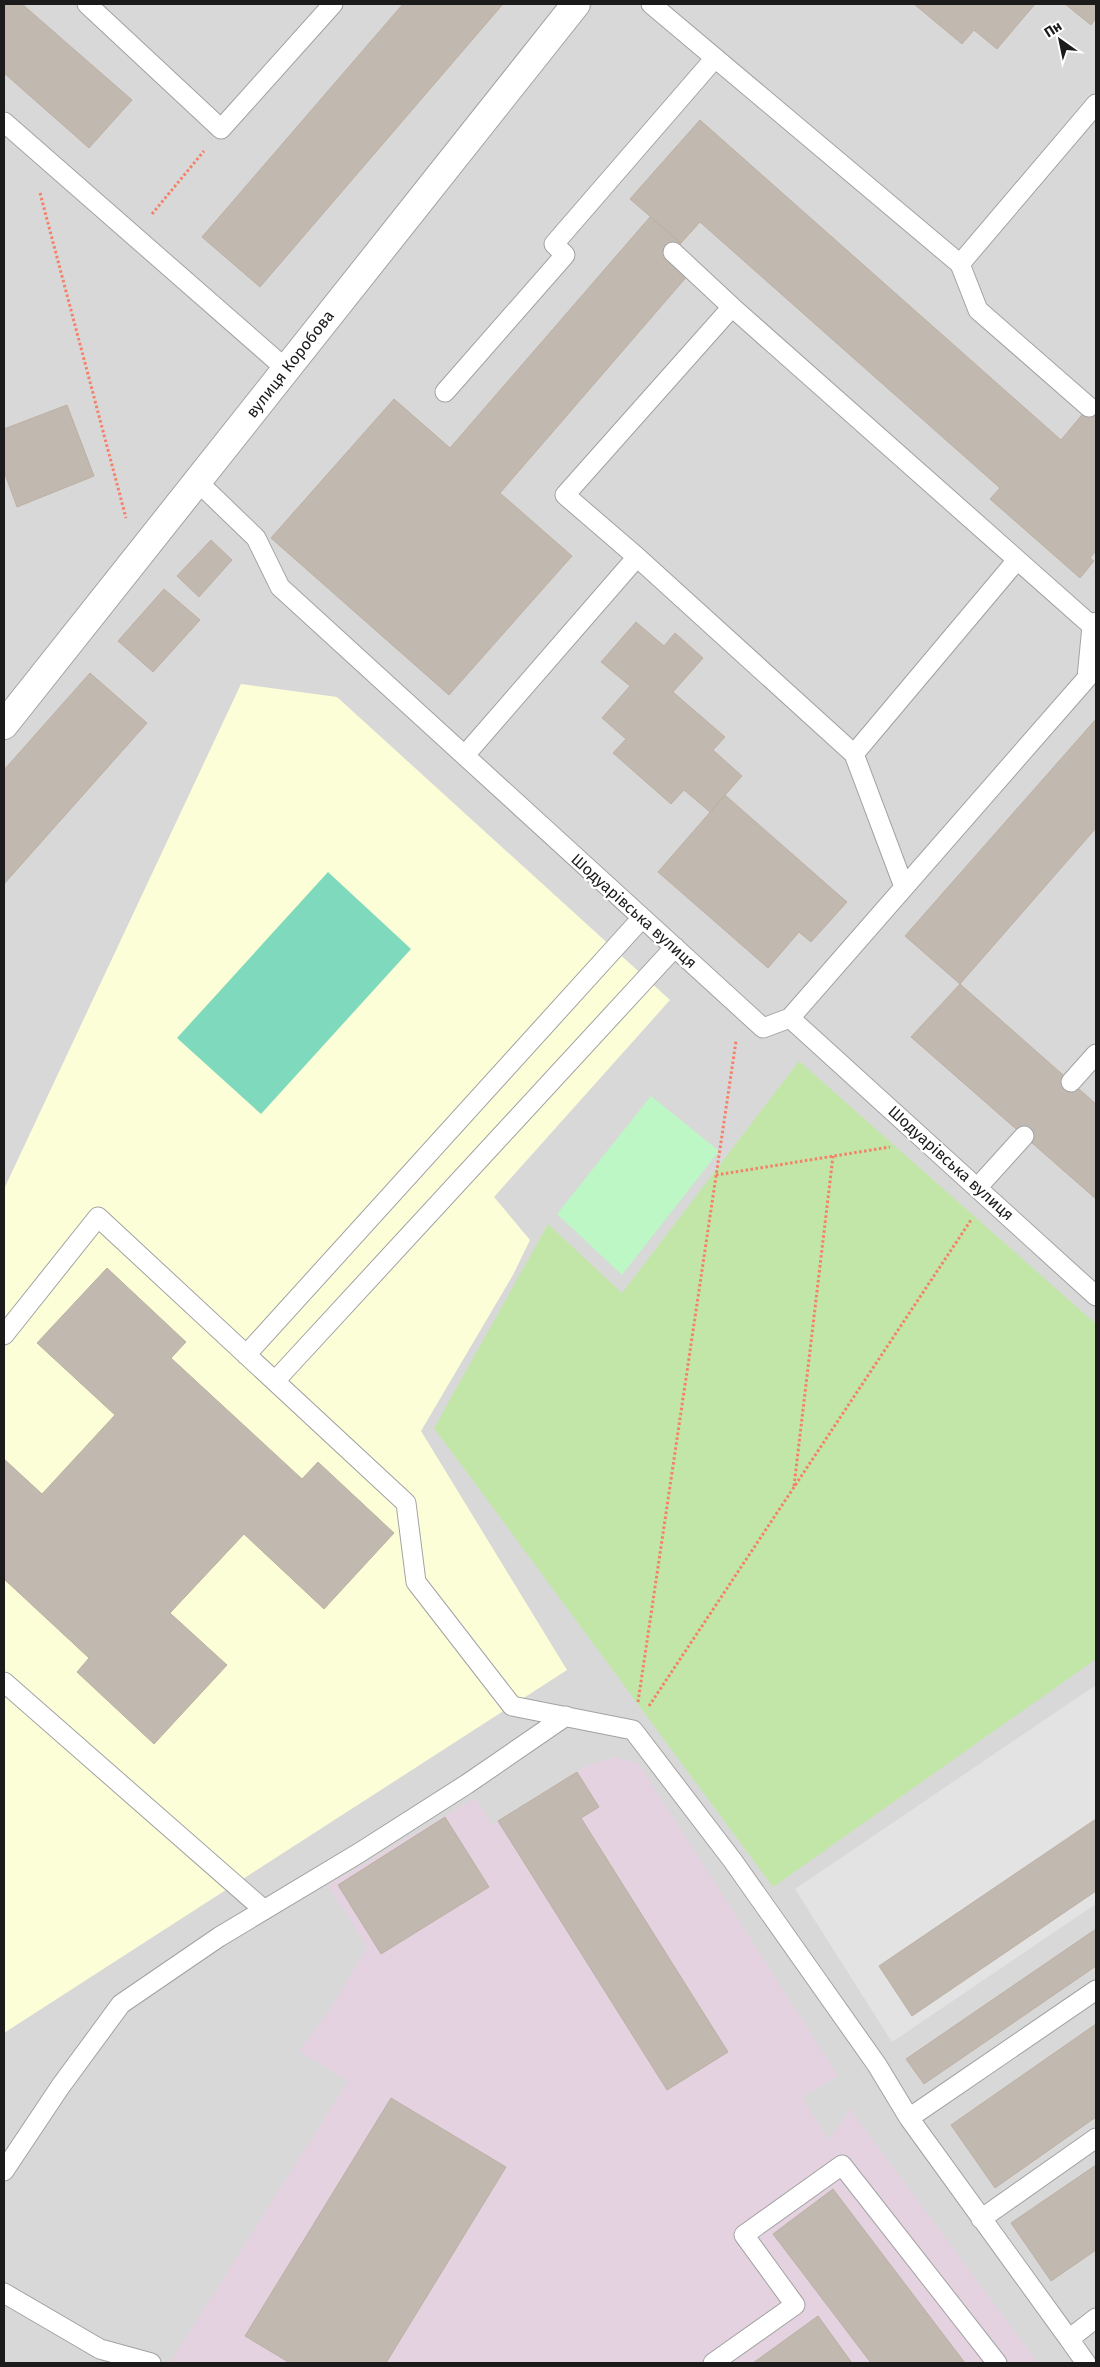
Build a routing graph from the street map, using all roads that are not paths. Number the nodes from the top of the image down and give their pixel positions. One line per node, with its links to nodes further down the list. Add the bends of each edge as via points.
1 (87, 4): 2 (lane, via 221,130)
2 (333, 4)
3 (576, 4): 11 (street, вулиця Коробова)
4 (651, 4): 5 (lane)
5 (715, 58): 9 (lane); 12 (lane, via 554,244 565,255)
6 (1096, 104): 9 (lane)
7 (4, 122): 11 (lane)
8 (673, 252): 10 (lane)
9 (960, 264): 13 (lane, via 978,310)
10 (732, 307): 15 (lane, via 565,495); 16 (lane)
11 (286, 369): 14 (street, вулиця Коробова)
12 (445, 392)
13 (1089, 407)
14 (197, 481): 18 (street, вулиця Коробова); 20 (lane, Шодуарівська вулиця, via 256,538 280,587)
15 (637, 557): 19 (lane); 20 (lane)
16 (1017, 560): 17 (lane); 19 (lane)
17 (1094, 624): 21 (lane, via 1087,678)
18 (4, 724)
19 (854, 754): 21 (lane)
20 (465, 755): 22 (lane, Шодуарівська вулиця)
21 (904, 888): 24 (lane)
22 (642, 918): 23 (lane, Шодуарівська вулиця); 31 (lane)
23 (675, 947): 24 (lane, Шодуарівська вулиця, via 763,1028); 32 (lane)
24 (790, 1018): 28 (lane, Шодуарівська вулиця)
25 (1096, 1054): 26 (lane)
26 (1072, 1082)
27 (1024, 1136): 28 (lane)
28 (982, 1192): 29 (lane, Шодуарівська вулиця)
29 (1096, 1296)
30 (4, 1335): 31 (lane, via 98,1217)
31 (246, 1355): 32 (lane)
32 (275, 1382): 34 (lane, via 406,1503 416,1582 512,1706)
33 (4, 1682): 35 (lane)
34 (566, 1716): 35 (lane, via 459,1790); 37 (lane, via 634,1730 733,1861 876,2065)
35 (264, 1910): 39 (lane, via 121,2004)
36 (1096, 1990): 37 (lane)
37 (909, 2118): 40 (lane)
38 (1096, 2138): 40 (lane)
39 (4, 2171)
40 (982, 2218): 43 (lane)
41 (4, 2293): 44 (lane, via 100,2349)
42 (1096, 2318): 43 (lane)
43 (1069, 2338): 47 (lane)
44 (151, 2363)
45 (713, 2363): 46 (lane, via 794,2304 744,2235 842,2164)
46 (996, 2363)
47 (1086, 2363)

